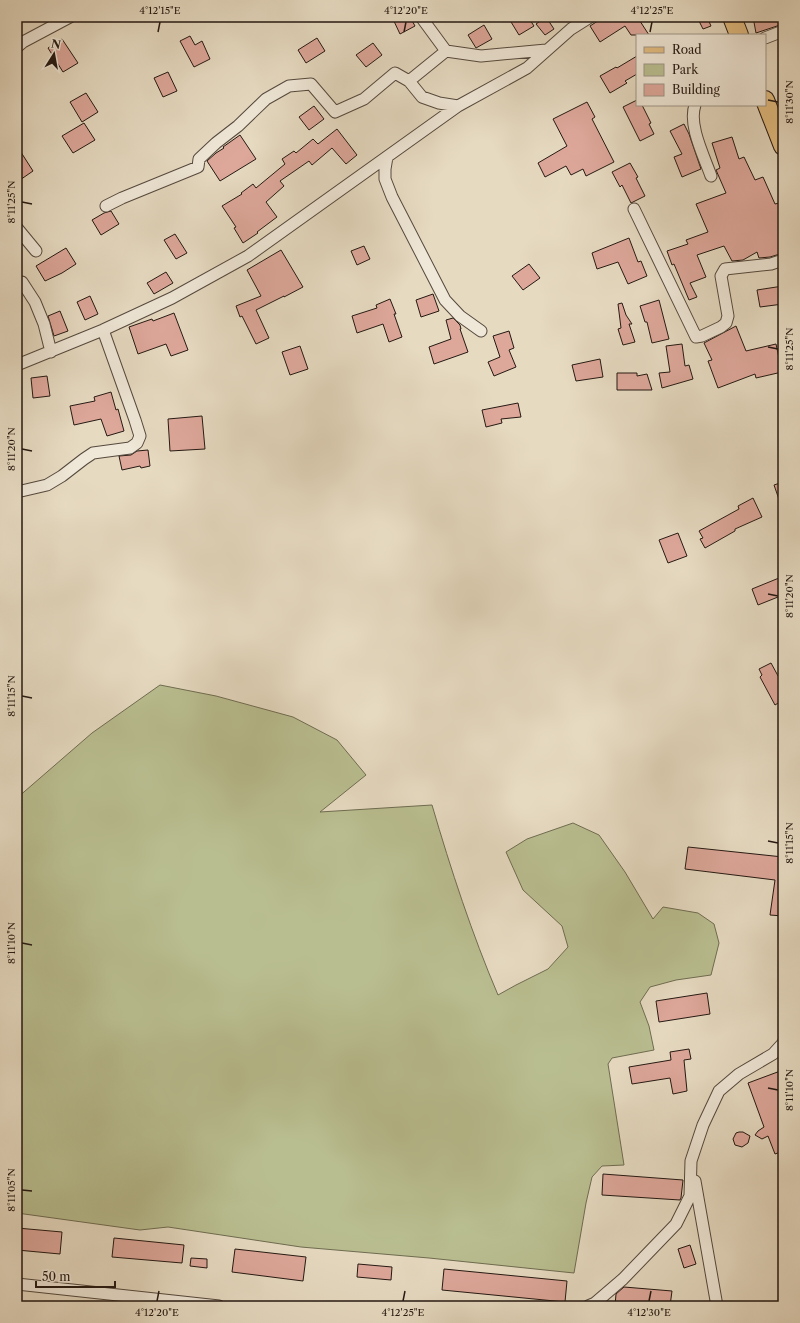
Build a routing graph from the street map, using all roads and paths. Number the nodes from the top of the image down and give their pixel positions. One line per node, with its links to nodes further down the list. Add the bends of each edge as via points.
1 (70, 17): 8 (street)
2 (421, 17): 10 (street)
3 (590, 17): 9 (street)
4 (732, 17): 6 (main road)
5 (783, 31): 7 (street)
6 (739, 34)
7 (766, 38)
8 (17, 47)
9 (546, 50): 10 (street, via 482,56); 13 (street, via 527,68)
10 (446, 51): 11 (street)
11 (409, 81): 13 (street, via 422,97); 18 (street, via 395,73 364,99 335,112 312,84 289,86 266,99 216,143 199,159 198,168)
12 (766, 103): 15 (main road)
13 (458, 106): 16 (street)
14 (695, 106): 17 (street, via 694,127)
15 (783, 146)
16 (387, 157): 24 (street, via 248,256 172,298); 25 (street, via 385,179 392,197 445,300 460,316)
17 (711, 176)
18 (106, 206)
19 (634, 209): 22 (street, via 696,337 726,323 728,316 721,276 725,269 771,264)
20 (17, 228): 21 (street)
21 (36, 251)
22 (783, 260)
23 (17, 282): 26 (street, via 22,282 35,302)
24 (103, 330): 26 (street); 28 (street, via 140,436 137,443 130,448 93,453 47,485)
25 (481, 331)
26 (51, 352): 27 (street)
27 (17, 365)
28 (17, 492)
29 (783, 1044): 30 (street, via 773,1054 739,1074 718,1091)
30 (691, 1161): 33 (street, via 690,1196 676,1224 623,1279); 34 (street)
31 (17, 1284): 32 (street)
32 (219, 1306)
33 (588, 1306)
34 (717, 1306)

